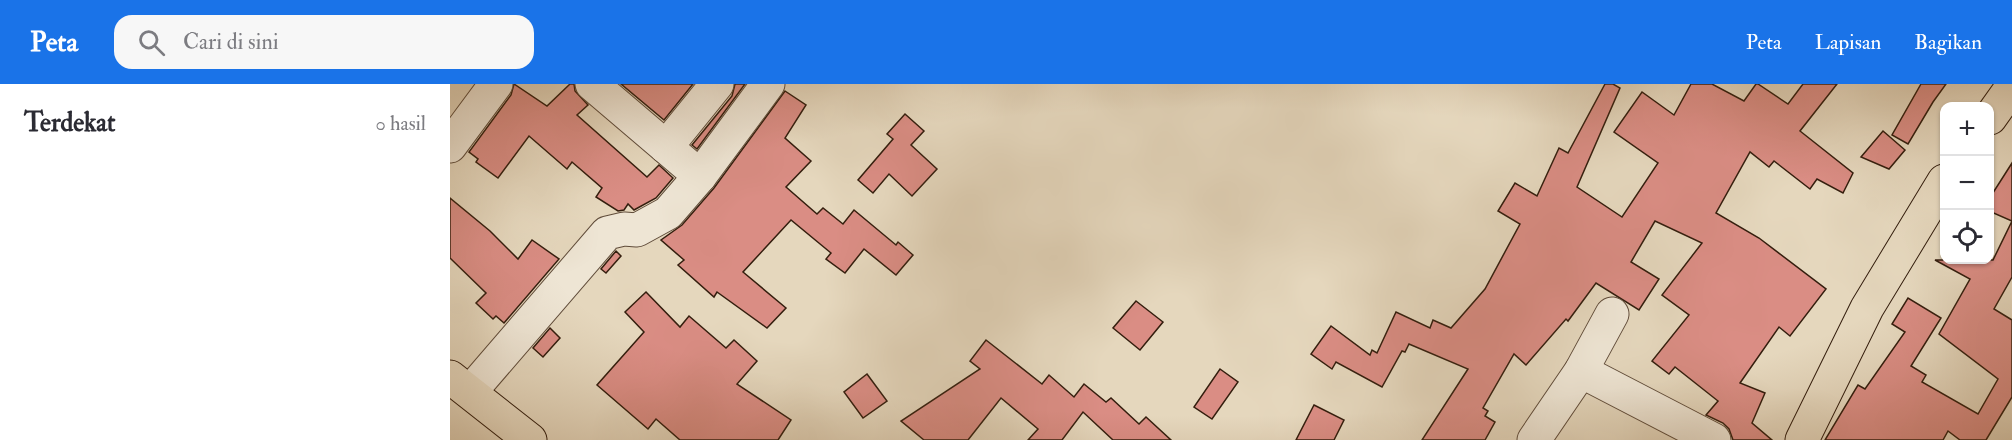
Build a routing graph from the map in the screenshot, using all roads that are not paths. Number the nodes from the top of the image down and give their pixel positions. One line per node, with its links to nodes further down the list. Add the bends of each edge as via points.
1 (496, 84): 7 (street)
2 (592, 84): 8 (street)
3 (717, 84): 8 (street)
4 (768, 84): 9 (street)
5 (2012, 87): 6 (main road)
6 (1994, 111)
7 (450, 146)
8 (666, 147): 9 (street)
9 (700, 176): 13 (street, via 659,219 637,230 607,233)
10 (1940, 188): 17 (main road, via 1867,308)
11 (1612, 314): 12 (street)
12 (1581, 372): 15 (street); 16 (street)
13 (460, 385): 14 (main road)
14 (530, 440)
15 (1534, 440)
16 (1714, 440)
17 (1802, 440)

